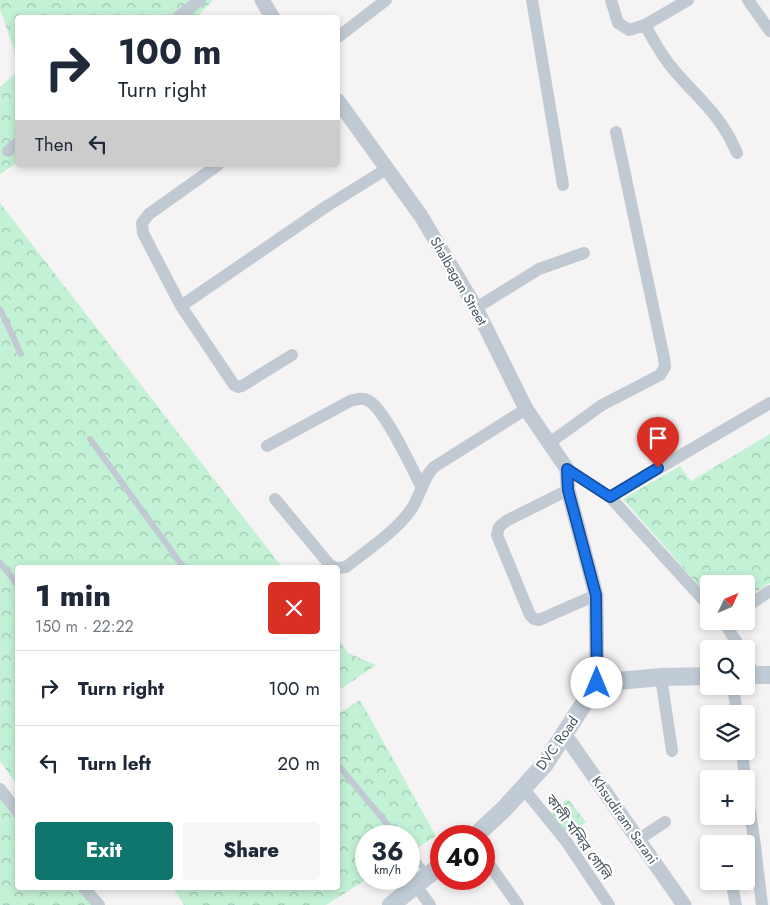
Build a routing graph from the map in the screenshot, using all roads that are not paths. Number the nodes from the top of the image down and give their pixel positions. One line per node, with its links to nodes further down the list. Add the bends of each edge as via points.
1 (200, 0): 8 (street)
2 (262, 0): 9 (street)
3 (386, 0): 12 (street)
4 (532, 0): 18 (street)
5 (611, 0): 10 (street, via 614,17 622,28 629,30)
6 (688, 0): 10 (street)
7 (748, 0): 11 (street)
8 (181, 15)
9 (270, 15)
10 (644, 25): 15 (street, via 669,65 709,106 727,130)
11 (770, 31)
12 (340, 35)
13 (340, 105): 17 (street, Shalbagan Street)
14 (616, 132): 28 (street, via 664,368 652,381 602,405)
15 (737, 153)
16 (215, 167): 20 (street, via 142,223 150,249)
17 (388, 168): 20 (street); 21 (street, Shalbagan Street)
18 (563, 185)
19 (584, 253): 21 (street, via 539,269)
20 (182, 306): 24 (street, via 238,387)
21 (476, 308): 26 (street, Shalbagan Street)
22 (0, 309): 23 (lane)
23 (21, 354)
24 (292, 355)
25 (770, 402): 33 (street)
26 (526, 409): 28 (street, Shalbagan Street); 31 (street, via 434,468 425,476)
27 (90, 439): 36 (lane)
28 (548, 444): 30 (street, Shalbagan Street)
29 (267, 446): 31 (street, via 350,401 368,400 396,438)
30 (567, 469): 32 (street); 33 (street)
31 (421, 486): 38 (street, via 418,500 395,526 346,567)
32 (568, 490): 41 (street); 41 (street, via 506,521 499,527 497,535 534,619)
33 (610, 497): 42 (street)
34 (275, 499): 37 (street)
35 (0, 563): 39 (lane)
36 (182, 565)
37 (331, 565)
38 (340, 568)
39 (15, 581)
40 (770, 591): 43 (street)
41 (596, 595): 46 (street)
42 (700, 596)
43 (755, 601)
44 (700, 676): 45 (main road)
45 (661, 677): 46 (main road); 48 (street)
46 (597, 683): 47 (main road, DVC Road)
47 (565, 735): 50 (main road, DVC Road); 56 (street, Khsudiram Sarani)
48 (672, 751)
49 (340, 767): 54 (lane)
50 (523, 788): 55 (main road, DVC Road); 67 (street, কালী মন্দির গোলি, via 566,841)
51 (0, 789): 52 (street)
52 (15, 808)
53 (665, 822): 56 (street)
54 (388, 825)
55 (486, 825)
56 (638, 840): 68 (street, Khsudiram Sarani)
57 (420, 865): 60 (lane)
58 (755, 871): 70 (street)
59 (495, 873): 66 (street)
60 (429, 876): 64 (main road); 65 (street)
61 (87, 890): 63 (street)
62 (733, 890): 69 (street)
63 (99, 905)
64 (390, 905)
65 (430, 905)
66 (518, 905)
67 (609, 905)
68 (684, 905)
69 (736, 905)
70 (762, 905)

